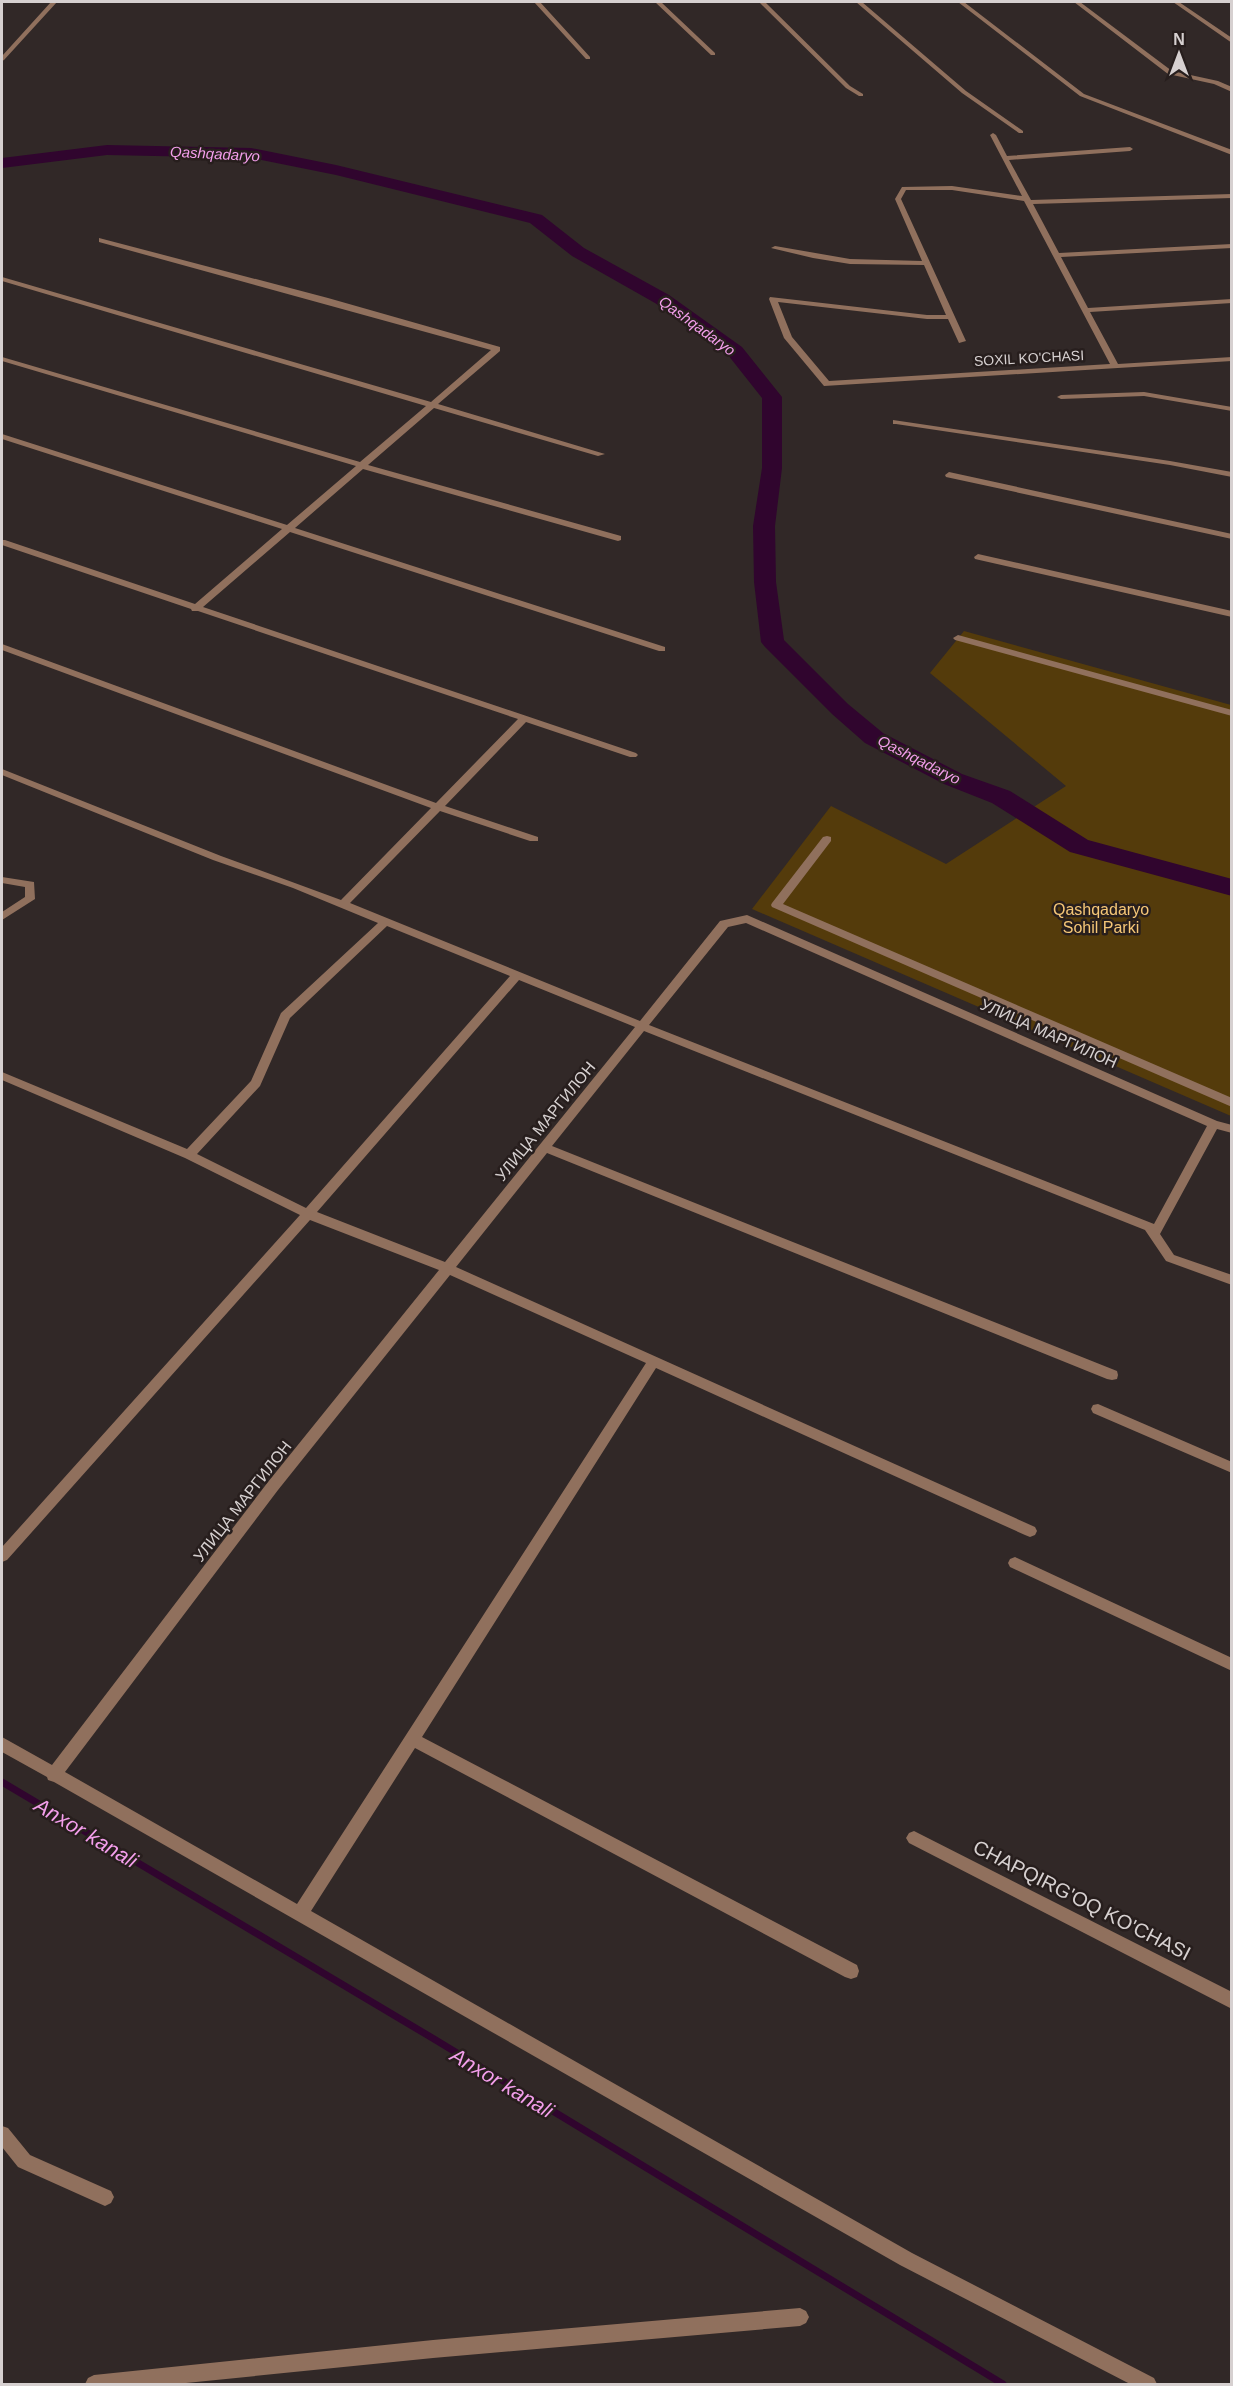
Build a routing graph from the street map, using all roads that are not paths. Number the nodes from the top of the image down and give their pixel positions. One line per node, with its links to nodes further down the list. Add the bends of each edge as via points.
1 (44, 2): 2 (street)
2 (54, 2): 13 (street)
3 (537, 2): 12 (street)
4 (658, 2): 11 (street)
5 (762, 2): 15 (street, via 848,87)
6 (859, 2): 16 (street, via 964,92)
7 (961, 2): 19 (street, via 1083,95)
8 (1077, 2): 14 (street, via 1170,73 1216,82)
9 (1176, 2): 10 (street)
10 (1232, 41)
11 (713, 54)
12 (588, 58)
13 (2, 59)
14 (1232, 90)
15 (861, 94)
16 (1021, 132)
17 (993, 135): 20 (street)
18 (1130, 149): 20 (street)
19 (1232, 153)
20 (1005, 158): 22 (street)
21 (1232, 196): 22 (street)
22 (1029, 201): 26 (street); 27 (street, via 952,188 904,188 898,199)
23 (102, 240): 37 (street, via 497,349)
24 (1232, 246): 26 (street)
25 (775, 248): 27 (street, via 817,259)
26 (1056, 255): 30 (street)
27 (927, 263): 31 (street)
28 (2, 279): 37 (street)
29 (1232, 301): 30 (street)
30 (1087, 310): 35 (street)
31 (951, 317): 32 (street); 35 (street, SOXIL KO'CHASI, via 773,299 788,338 828,384)
32 (962, 341)
33 (2, 359): 42 (street)
34 (1232, 359): 35 (street, SOXIL KO'CHASI)
35 (1115, 366)
36 (1061, 397): 38 (street, via 1144,394)
37 (432, 405): 41 (street); 42 (street)
38 (1232, 409)
39 (896, 422): 44 (street)
40 (2, 436): 45 (street)
41 (601, 454)
42 (360, 465): 45 (street); 47 (street)
43 (949, 475): 46 (street)
44 (1232, 475)
45 (287, 529): 50 (street); 54 (street)
46 (1232, 537)
47 (618, 538)
48 (2, 542): 50 (street)
49 (978, 557): 51 (street)
50 (195, 609): 56 (street)
51 (1232, 614)
52 (958, 638): 55 (street)
53 (2, 647): 59 (street)
54 (662, 649)
55 (1232, 713)
56 (524, 719): 57 (street); 59 (street)
57 (633, 754)
58 (2, 772): 63 (street)
59 (438, 807): 60 (street); 63 (street)
60 (534, 839)
61 (827, 839): 69 (street, via 776,905)
62 (2, 880): 64 (street, via 30,884 30,899)
63 (342, 905): 65 (street)
64 (2, 916)
65 (385, 922): 66 (street); 73 (street, via 285,1016 256,1083)
66 (516, 975): 67 (street); 74 (street)
67 (642, 1026): 70 (street, УЛИЦА МАРГИЛОН, via 724,924 747,919); 72 (street, УЛИЦА МАРГИЛОН); 75 (street, via 1149,1227)
68 (2, 1076): 73 (street)
69 (1232, 1103)
70 (1214, 1124): 71 (street, УЛИЦА МАРГИЛОН); 75 (street)
71 (1232, 1129)
72 (544, 1148): 76 (street, УЛИЦА МАРГИЛОН); 79 (street)
73 (189, 1155): 74 (street)
74 (309, 1214): 76 (street); 83 (street)
75 (1154, 1235): 77 (street, via 1170,1258)
76 (447, 1269): 78 (street); 88 (street, УЛИЦА МАРГИЛОН, via 273,1486)
77 (1232, 1280)
78 (654, 1361): 82 (street); 86 (street)
79 (1112, 1375)
80 (1098, 1408): 81 (street)
81 (1232, 1468)
82 (1030, 1531)
83 (2, 1556)
84 (1015, 1563): 85 (street)
85 (1232, 1665)
86 (412, 1739): 90 (street); 91 (street)
87 (2, 1744): 88 (street)
88 (53, 1775): 90 (street)
89 (914, 1838): 92 (street, CHAPQIRG'OQ KO'CHASI)
90 (300, 1914): 97 (street, via 906,2259)
91 (850, 1971)
92 (1232, 2001)
93 (2, 2134): 94 (street, via 24,2161)
94 (105, 2197)
95 (800, 2317): 96 (street, via 433,2349)
96 (94, 2385)
97 (1148, 2385)

